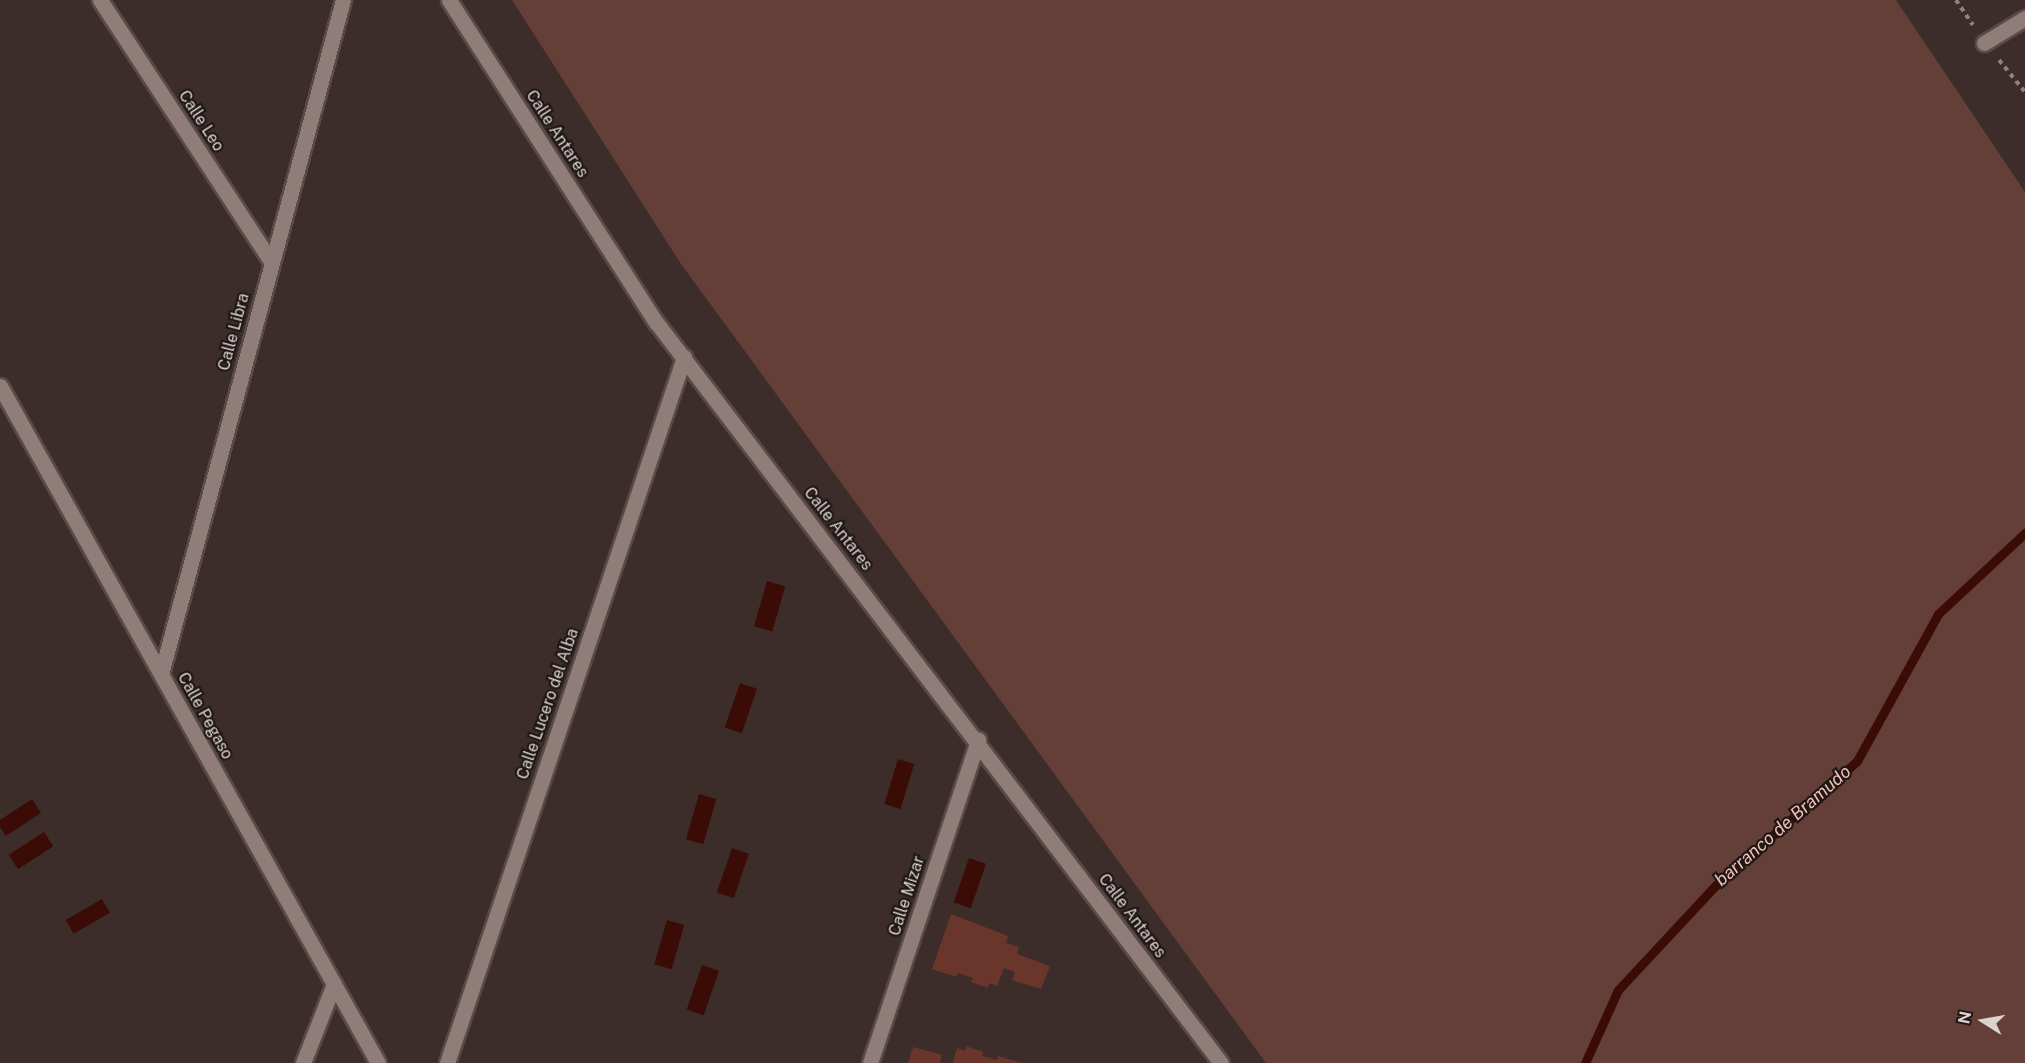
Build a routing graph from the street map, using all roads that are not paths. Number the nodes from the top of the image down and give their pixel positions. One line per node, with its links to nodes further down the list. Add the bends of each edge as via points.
1 (100, 0): 6 (street, Calle Leo)
2 (343, 0): 6 (street, Calle Libra)
3 (449, 0): 7 (street, Calle Antares, via 656,322)
4 (2025, 18): 5 (street)
5 (1984, 43)
6 (272, 261): 9 (street, Calle Libra)
7 (684, 357): 10 (street, Calle Antares); 14 (street, Calle Lucero del Alba)
8 (0, 386): 9 (street, Calle Pegaso)
9 (161, 674): 11 (street, Calle Pegaso)
10 (978, 740): 15 (street, Calle Mizar); 16 (street, Calle Antares)
11 (334, 984): 12 (street); 13 (street, Calle Pegaso)
12 (303, 1063)
13 (378, 1063)
14 (447, 1063)
15 (870, 1063)
16 (1221, 1063)

